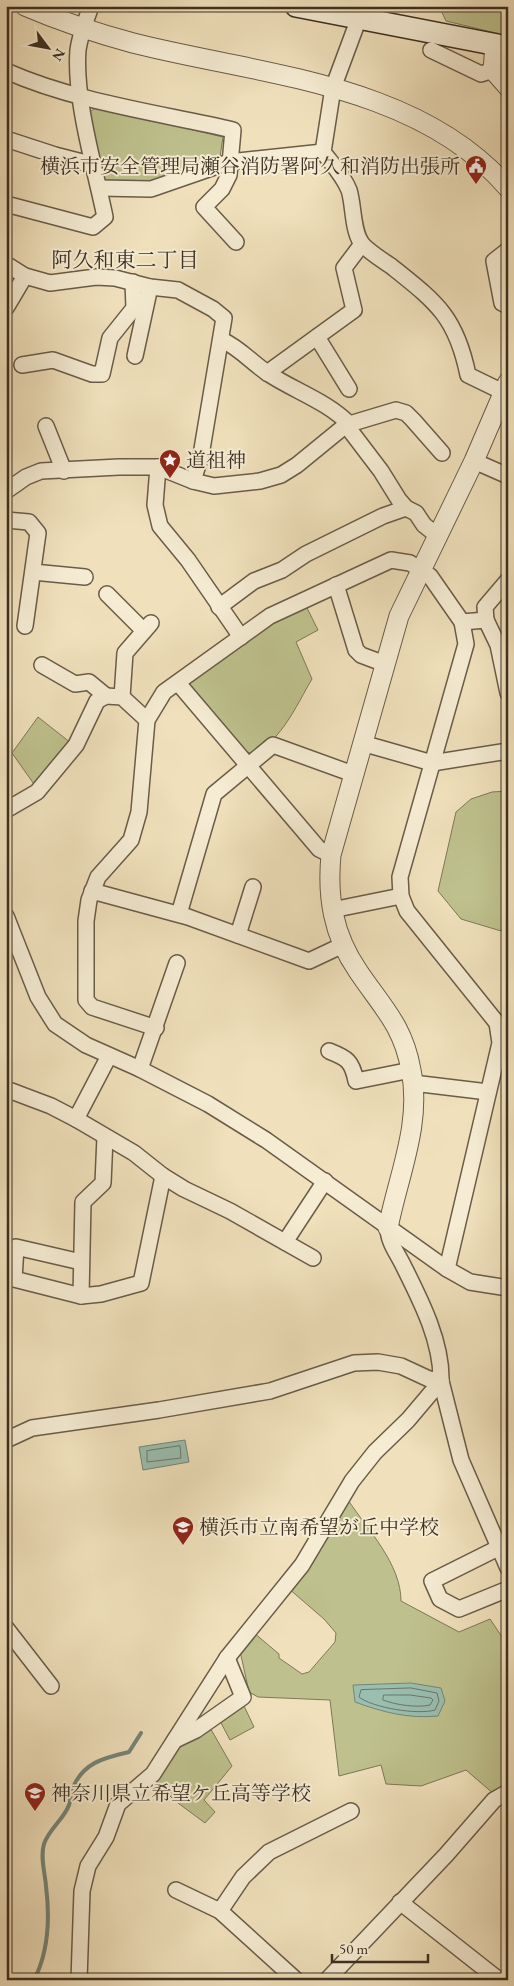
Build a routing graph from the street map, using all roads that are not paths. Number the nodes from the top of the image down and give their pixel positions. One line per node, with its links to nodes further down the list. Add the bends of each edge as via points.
1 (26, 6): 5 (street)
2 (91, 6): 5 (street)
3 (296, 6): 4 (main road)
4 (357, 14): 6 (main road); 11 (street)
5 (83, 28): 11 (street, via 133,43); 12 (street, via 78,48)
6 (501, 46): 8 (street)
7 (431, 50): 8 (street, via 481,74)
8 (493, 70): 10 (street)
9 (6, 71): 12 (street)
10 (508, 87)
11 (332, 88): 14 (street); 18 (street, via 380,102 437,128 468,149)
12 (81, 96): 15 (street, via 233,130); 16 (street)
13 (6, 139): 16 (street)
14 (322, 152): 15 (street); 21 (street, via 349,191)
15 (229, 162): 17 (street, via 151,189); 20 (street, via 222,190 204,207)
16 (94, 165): 17 (street)
17 (99, 188): 19 (street, via 105,217 93,227)
18 (508, 188)
19 (6, 204)
20 (236, 242)
21 (362, 244): 29 (street, via 344,268 354,310); 34 (street, via 436,303 451,322 468,375)
22 (508, 250): 27 (street, via 494,261 502,303)
23 (6, 264): 24 (street)
24 (25, 276): 25 (street, via 50,283 96,277); 28 (street)
25 (133, 282): 26 (street); 32 (street, via 134,308 110,338 102,374 92,374 52,360)
26 (150, 287): 30 (street, via 178,290 213,309 224,318); 31 (street)
27 (508, 306)
28 (6, 308)
29 (317, 337): 33 (street); 35 (street)
30 (222, 340): 33 (street); 43 (street, via 201,455)
31 (135, 356)
32 (22, 366)
33 (267, 373): 36 (street, via 339,413)
34 (506, 386): 39 (street)
35 (349, 388)
36 (348, 425): 38 (street, via 396,410 406,413); 43 (street, via 281,475 234,486); 45 (street)
37 (46, 426): 41 (street)
38 (442, 453)
39 (474, 461): 42 (street); 47 (street)
40 (158, 467): 41 (street); 43 (street); 54 (street, via 155,505 160,526 188,560)
41 (64, 471): 44 (street, via 41,471)
42 (508, 476)
43 (193, 481)
44 (6, 490)
45 (406, 508): 47 (street, via 416,513 424,525); 54 (street, via 382,516 306,554 282,570 254,581)
46 (6, 520): 49 (street, via 29,522 38,533)
47 (438, 536): 48 (street)
48 (421, 569): 52 (street, via 391,560); 56 (street, via 430,576); 59 (street, via 399,616)
49 (33, 572): 50 (street); 57 (street)
50 (85, 577)
51 (508, 580): 55 (street, via 485,607)
52 (336, 585): 58 (street, via 270,616); 59 (street, via 356,650)
53 (106, 594): 64 (street, via 147,627 124,653)
54 (219, 607): 58 (street)
55 (486, 620): 56 (street); 62 (street, via 498,645)
56 (462, 622): 68 (street, via 466,644)
57 (25, 626)
58 (241, 637): 61 (street)
59 (385, 664): 66 (street)
60 (42, 665): 63 (street, via 75,684 89,682)
61 (178, 683): 65 (street, via 164,692); 69 (street)
62 (508, 693)
63 (106, 696): 64 (street); 71 (street, via 97,701 76,745 37,792)
64 (122, 697): 65 (street)
65 (147, 720): 74 (street, via 139,812 131,840 98,877)
66 (362, 743): 68 (street); 70 (street)
67 (508, 751): 68 (street)
68 (432, 763): 75 (street, via 400,877)
69 (248, 766): 70 (street, via 273,745); 72 (street, via 319,850); 77 (street, via 214,794)
70 (353, 774): 72 (street)
71 (6, 810)
72 (331, 855): 76 (street)
73 (253, 887): 79 (street)
74 (92, 891): 77 (street); 82 (street, via 86,917 86,1000 92,1007)
75 (401, 896): 76 (street); 83 (street, via 407,911 497,1022)
76 (332, 910): 80 (street)
77 (179, 914): 79 (street)
78 (6, 916): 85 (street, via 44,1010 71,1036)
79 (238, 935): 80 (street, via 309,961)
80 (344, 945): 87 (street, via 357,970 397,1026)
81 (177, 964): 82 (street)
82 (156, 1028): 86 (street)
83 (504, 1044): 89 (street)
84 (329, 1051): 87 (street, via 352,1065 356,1081)
85 (109, 1056): 86 (street); 90 (street)
86 (140, 1069): 93 (street, via 208,1104)
87 (412, 1077): 89 (street); 94 (street, via 412,1130)
88 (6, 1089): 90 (street)
89 (488, 1092): 98 (street)
90 (76, 1119): 91 (street)
91 (105, 1137): 92 (street, via 134,1153); 97 (street, via 103,1183 83,1202)
92 (163, 1176): 95 (street); 100 (street, via 141,1283)
93 (324, 1181): 94 (street); 95 (street)
94 (388, 1228): 98 (street); 101 (street, via 388,1236 429,1325 441,1368)
95 (285, 1242): 96 (street)
96 (313, 1258)
97 (82, 1262): 100 (street); 100 (street, via 16,1247 14,1279)
98 (447, 1269): 99 (street, via 470,1282)
99 (507, 1285)
100 (81, 1296)
101 (441, 1381): 102 (street, via 401,1366 378,1362 354,1363 270,1391 32,1428); 103 (street, via 461,1460); 107 (street, via 352,1481 302,1565)
102 (6, 1440)
103 (496, 1544): 104 (street); 105 (street, via 432,1580 440,1599 459,1609)
104 (508, 1568)
105 (508, 1589)
106 (6, 1628): 108 (street)
107 (227, 1658): 109 (street); 109 (street, via 243,1697 196,1730)
108 (51, 1686)
109 (175, 1740): 115 (street, via 153,1774 118,1804 106,1837 88,1866 82,1891)
110 (508, 1792): 113 (street, via 494,1800)
111 (351, 1810): 114 (street, via 269,1852 243,1877)
112 (176, 1890): 114 (street)
113 (400, 1902): 117 (street); 118 (street)
114 (220, 1911): 116 (street)
115 (79, 1980)
116 (296, 1980)
117 (327, 1980)
118 (499, 1980)

